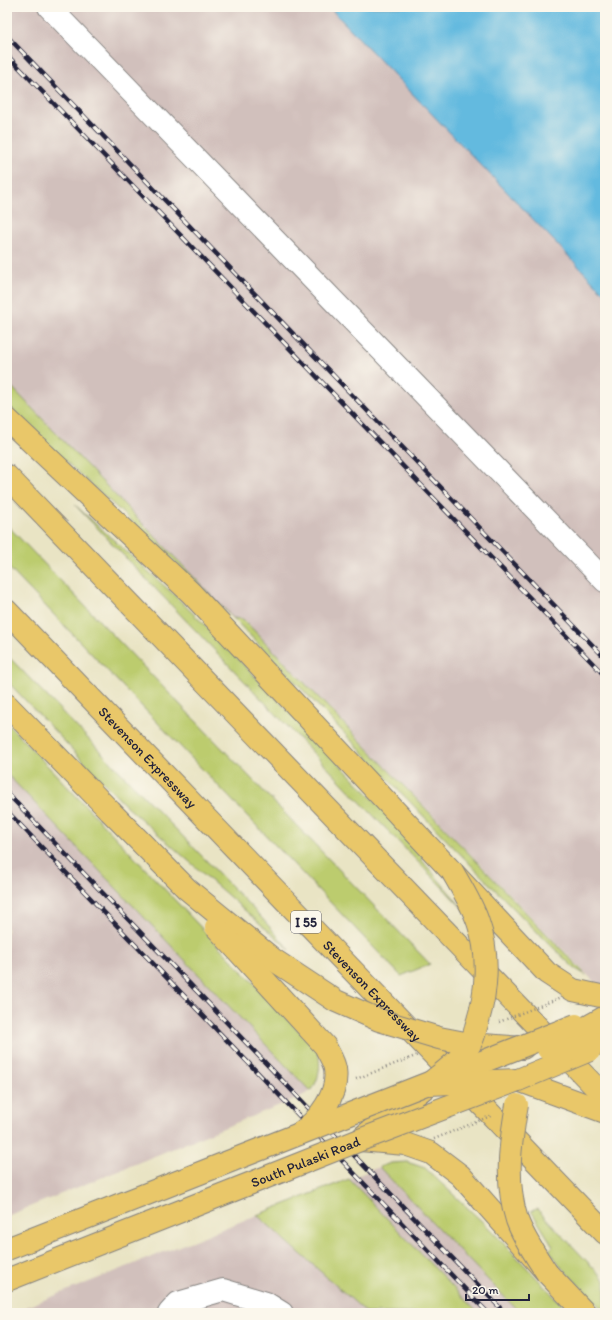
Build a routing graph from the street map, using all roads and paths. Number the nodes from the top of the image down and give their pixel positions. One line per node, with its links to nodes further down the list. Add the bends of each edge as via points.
1 (49, 7): 4 (lane)
2 (7, 419): 8 (main road, via 191,593)
3 (7, 476): 22 (main road)
4 (605, 581)
5 (7, 611): 28 (main road, Stevenson Expressway / I 55)
6 (7, 705): 7 (main road)
7 (110, 811): 15 (main road, bridge, via 186,890 274,960 336,1001 379,1020 439,1038); 25 (main road, bridge, via 325,1046 335,1068 335,1087 312,1125)
8 (452, 871): 10 (main road, bridge, via 547,973 573,990); 15 (main road, bridge, via 479,923 485,953 486,983 482,1009)
9 (562, 997): 13 (path, bridge)
10 (605, 997)
11 (605, 1013): 16 (main road, South Pulaski Road, bridge)
12 (605, 1017): 17 (main road, bridge)
13 (497, 1022)
14 (605, 1043): 17 (main road, bridge, via 567,1051); 20 (main road, South Pulaski Road, bridge)
15 (470, 1044): 16 (main road, bridge); 21 (main road, bridge, via 454,1063)
16 (519, 1048): 17 (main road); 21 (main road, South Pulaski Road, bridge)
17 (548, 1049): 20 (main road, bridge)
18 (423, 1054): 19 (path, bridge)
19 (354, 1080)
20 (518, 1080): 21 (main road, bridge); 23 (main road); 27 (main road, South Pulaski Road, bridge); 30 (main road, bridge, via 509,1152 510,1186 518,1220 528,1244)
21 (429, 1084): 25 (main road, South Pulaski Road, bridge); 27 (main road, bridge)
22 (605, 1097)
23 (605, 1112)
24 (495, 1114): 26 (path, bridge)
25 (299, 1134): 29 (main road, South Pulaski Road, bridge)
26 (434, 1139)
27 (360, 1140): 30 (main road, bridge, via 405,1144 431,1153 460,1175); 31 (main road, South Pulaski Road, bridge)
28 (605, 1233)
29 (7, 1249)
30 (547, 1273): 34 (main road)
31 (7, 1280)
32 (169, 1313): 33 (lane, via 178,1303 223,1290 266,1303)
33 (282, 1313)
34 (585, 1313)

